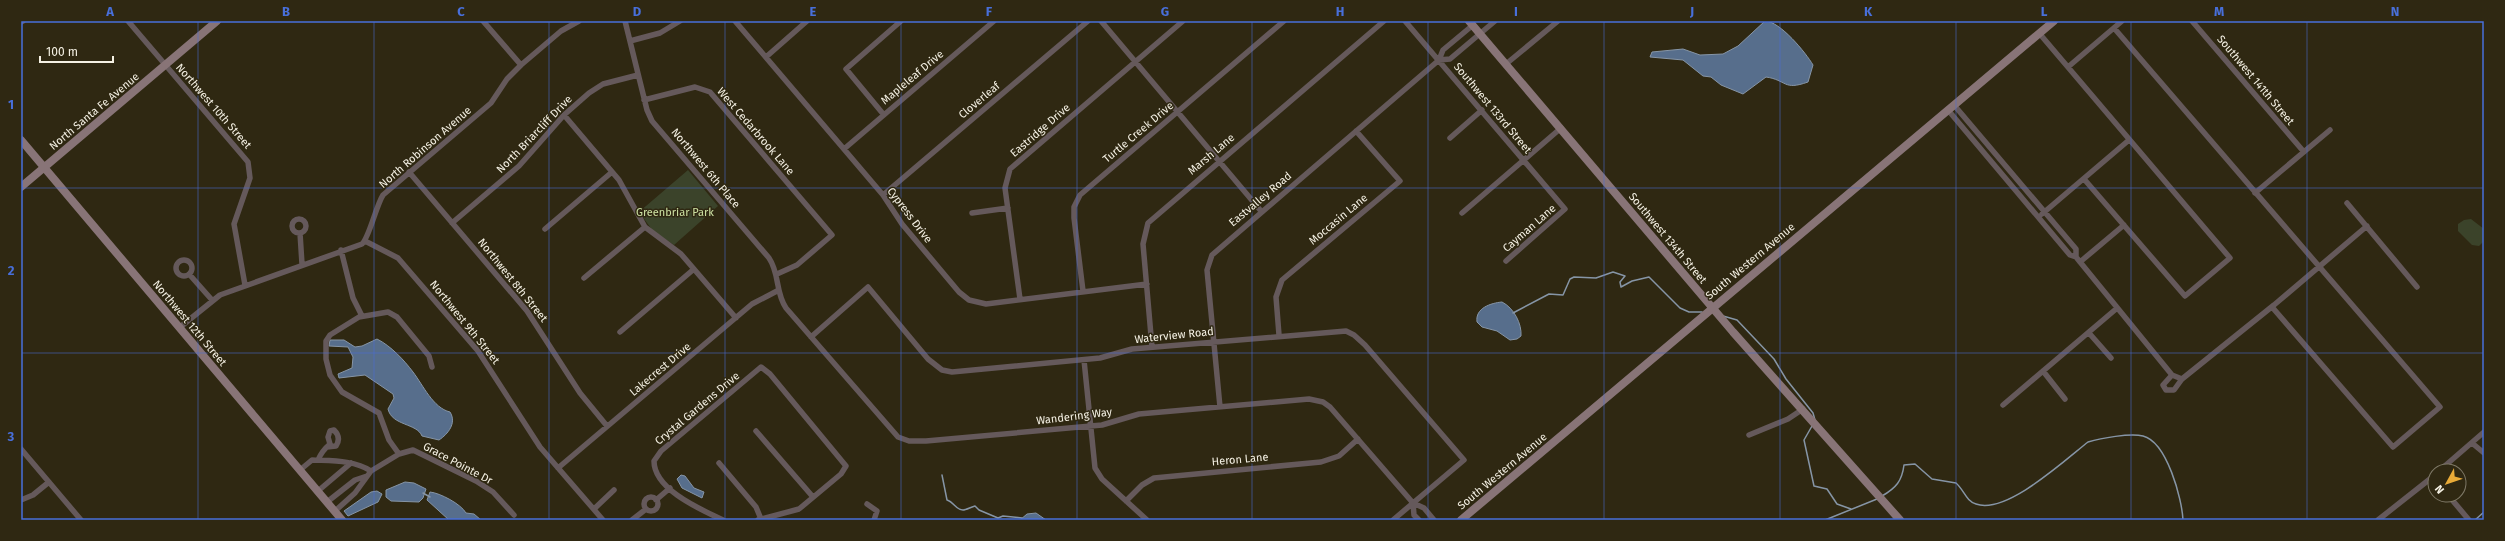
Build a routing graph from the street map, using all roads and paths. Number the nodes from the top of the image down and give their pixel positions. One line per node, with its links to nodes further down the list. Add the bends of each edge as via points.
1 (128, 21): 31 (street, Northwest 10th Street)
2 (483, 21): 32 (street)
3 (579, 21): 32 (street, North Robinson Avenue, via 561,31)
4 (624, 21): 26 (street, Northwest 6th Place)
5 (680, 21): 26 (street, via 660,33)
6 (735, 21): 27 (street, Cypress Drive)
7 (807, 21): 27 (street)
8 (901, 21): 40 (street, via 846,69)
9 (994, 21): 40 (street, Mapleleaf Drive)
10 (1088, 21): 59 (street, Cloverleaf)
11 (1101, 21): 29 (street)
12 (1183, 21): 29 (street, Eastridge Drive)
13 (1284, 21): 38 (street, Turtle Creek Drive)
14 (1384, 21): 49 (street, Marsh Lane)
15 (1405, 21): 28 (street, Southwest 133rd Street)
16 (1495, 21): 24 (street, Eastvalley Road)
17 (1558, 21): 30 (street)
18 (2054, 21): 25 (main road, South Western Avenue)
19 (2122, 21): 23 (street)
20 (2192, 21): 48 (street, Southwest 141th Street)
21 (214, 22): 31 (main road, North Santa Fe Avenue)
22 (1471, 23): 24 (main road, Southwest 134th Street); 28 (street, Eastvalley Road, via 1443,50)
23 (2114, 28): 33 (street); 58 (street)
24 (1480, 33): 28 (street, Eastvalley Road, via 1450,59); 30 (main road, Southwest 134th Street)
25 (2039, 33): 33 (street); 36 (main road, South Western Avenue)
26 (630, 41): 34 (street, Northwest 6th Place)
27 (766, 57): 47 (street, Cypress Drive)
28 (1439, 60): 37 (street, Southwest 133rd Street); 43 (street, Eastvalley Road)
29 (1135, 62): 38 (street); 61 (street, Eastridge Drive, via 1010,169 1005,182)
30 (1506, 64): 41 (main road, Southwest 134th Street)
31 (165, 65): 52 (main road, North Santa Fe Avenue); 85 (street, Northwest 10th Street, via 250,166 250,178 234,224)
32 (521, 65): 54 (street, North Robinson Avenue, via 507,79 491,103)
33 (2068, 67): 46 (street)
34 (638, 75): 35 (street, Northwest 6th Place); 39 (street, North Briarcliff Drive, via 600,85)
35 (644, 100): 82 (street, Northwest 6th Place, via 652,121 769,258); 82 (street, West Cedarbrook Lane, via 695,87 710,92 832,235 797,265)
36 (1951, 107): 51 (street); 53 (street); 91 (main road, South Western Avenue)
37 (1482, 110): 44 (street); 50 (street, Southwest 133rd Street)
38 (1177, 112): 49 (street); 88 (street, Turtle Creek Drive, via 1078,198 1074,218)
39 (564, 115): 55 (street); 68 (street, North Briarcliff Drive, via 519,166)
40 (884, 115): 47 (street, Mapleleaf Drive)
41 (1561, 128): 50 (street); 91 (main road, Southwest 134th Street)
42 (2330, 130): 48 (street)
43 (1356, 131): 63 (street, Eastvalley Road); 100 (street, Moccasin Lane, via 1400,181 1282,280 1276,297)
44 (1450, 138)
45 (21, 140): 52 (main road, Northwest 12th Street)
46 (2129, 140): 56 (street); 69 (street, via 2230,258 2185,296)
47 (844, 149): 59 (street, Cypress Drive)
48 (2304, 152): 58 (street)
49 (1219, 160): 63 (street); 84 (street, Marsh Lane, via 1148,223 1143,238)
50 (1524, 160): 62 (street, Southwest 133rd Street); 66 (street)
51 (2003, 163): 53 (street); 64 (street)
52 (44, 168): 57 (main road, North Santa Fe Avenue); 97 (main road, Northwest 12th Street)
53 (1997, 169): 67 (street)
54 (409, 172): 68 (street, Northwest 8th Street); 74 (street, North Robinson Avenue, via 381,199)
55 (612, 172): 71 (street, via 626,191 634,211); 72 (street)
56 (2084, 179): 64 (street); 69 (street)
57 (21, 187)
58 (2255, 193): 79 (street)
59 (883, 195): 89 (street, Cypress Drive, via 902,224 964,297 981,304)
60 (2347, 203): 70 (street)
61 (1008, 208): 65 (street); 89 (street, Eastridge Drive)
62 (1565, 209): 77 (street, Cayman Lane)
63 (1262, 211): 102 (street, Eastvalley Road, via 1220,246 1209,259)
64 (2044, 212): 67 (street); 76 (street, via 2076,250)
65 (972, 213)
66 (1462, 213)
67 (2038, 217): 76 (street, via 2070,255)
68 (452, 223): 115 (street, Northwest 8th Street, via 527,311 580,393)
69 (2124, 224): 76 (street)
70 (2367, 226): 79 (street); 86 (street)
71 (645, 227): 80 (street, via 681,254); 83 (street)
72 (545, 229)
73 (300, 233): 78 (street)
74 (365, 241): 75 (street); 129 (street, Northwest 9th Street, via 398,258 478,351 533,436)
75 (341, 250): 78 (street); 94 (street, via 353,298)
76 (2078, 259): 93 (street)
77 (1506, 261)
78 (302, 264): 85 (street)
79 (2318, 268): 92 (street); 92 (street, via 2334,282 2440,407 2393,447)
80 (694, 269): 96 (street); 98 (street)
81 (189, 274): 90 (street)
82 (777, 274): 87 (street, Northwest 6th Place)
83 (584, 278)
84 (1147, 284): 88 (street, Cypress Drive); 103 (street, Marsh Lane)
85 (245, 285): 90 (street)
86 (2417, 287)
87 (777, 290): 95 (street, Northwest 6th Place, via 782,303); 96 (street, Lakecrest Drive, via 757,300)
88 (1083, 291): 89 (street, Cypress Drive)
89 (1020, 299)
90 (212, 300): 97 (street)
91 (1712, 307): 113 (main road, Southwest 134th Street); 161 (main road, South Western Avenue)
92 (2272, 307): 109 (street)
93 (2116, 309): 99 (street); 108 (street)
94 (362, 316): 106 (street, via 382,312 393,314 429,356); 124 (street, via 326,341 327,368 342,392 379,413 389,440)
95 (794, 317): 101 (street, Wandering Way)
96 (736, 318): 115 (street, Lakecrest Drive)
97 (179, 328): 130 (main road, Northwest 12th Street)
98 (620, 332)
99 (2088, 333): 104 (street); 107 (street)
100 (1279, 335): 102 (street, Waterview Road); 142 (street, Waterview Road, via 1342,330 1354,335 1464,460)
101 (811, 337): 105 (street, Waterview Road, via 868,287 928,359 942,370 958,372); 114 (street, Wandering Way, via 891,431 905,440 926,441)
102 (1214, 341): 103 (street, Waterview Road); 112 (street, Eastvalley Road)
103 (1152, 347): 105 (street, Waterview Road)
104 (2111, 358)
105 (1084, 360): 114 (street)
106 (432, 367)
107 (2043, 372): 110 (street); 111 (street)
108 (2172, 375): 109 (street); 109 (street, via 2164,385 2166,390 2174,390)
109 (2182, 379)
110 (2065, 399)
111 (2003, 405)
112 (1220, 407): 114 (street, Wandering Way, via 1139,414 1109,423); 119 (street, Wandering Way, via 1300,399 1318,400 1330,407)
113 (1803, 409): 118 (street, via 1788,419); 150 (main road, Southwest 134th Street)
114 (1090, 425): 140 (street, via 1097,472)
115 (607, 426): 129 (street, Lakecrest Drive)
116 (756, 431): 137 (street)
117 (2484, 432): 120 (street)
118 (1749, 435)
119 (1358, 439): 140 (street, Heron Lane, via 1339,456 1321,462 1154,478 1142,485); 142 (street, Wandering Way)
120 (2472, 443): 123 (street); 128 (street)
121 (327, 446): 125 (street)
122 (21, 449): 132 (street)
123 (2484, 453)
124 (399, 454): 131 (street, Grace Pointe Dr); 148 (street, Grace Pointe Dr, via 413,450 476,481 493,492)
125 (318, 460): 126 (street); 130 (street, via 312,460)
126 (351, 463): 131 (street); 136 (street)
127 (719, 463): 149 (street, via 756,507)
128 (2448, 463)
129 (558, 468): 145 (street, Northwest 9th Street)
130 (300, 470): 136 (main road, Northwest 12th Street)
131 (369, 474): 141 (street, Grace Pointe Dr, via 355,480); 147 (street, via 355,493)
132 (49, 482): 138 (street, via 33,495); 151 (street)
133 (2427, 482): 162 (street)
134 (670, 488): 137 (street, Crystal Gardens Drive, via 655,468 654,461 658,454 761,367 770,374 846,466 841,474); 139 (street); 155 (street, Crystal Gardens Drive, via 686,503)
135 (614, 490): 145 (street)
136 (318, 491): 141 (main road, Northwest 12th Street)
137 (813, 498): 149 (street, via 793,512)
138 (21, 500)
139 (656, 500): 146 (street, via 656,508 651,511); 146 (street, via 650,497 645,500)
140 (1126, 501): 157 (street)
141 (327, 502): 147 (main road, Northwest 12th Street)
142 (1413, 503): 158 (street); 159 (street, Wandering Way, via 1414,515); 160 (street, Wandering Way, via 1424,508)
143 (2455, 503): 163 (street)
144 (867, 504): 156 (street, via 878,511)
145 (594, 509): 153 (street, Northwest 9th Street)
146 (646, 509): 154 (street)
147 (335, 511): 152 (main road, Northwest 12th Street)
148 (514, 515)
149 (760, 519)
150 (1899, 519)
151 (81, 520)
152 (342, 520)
153 (603, 520)
154 (632, 520)
155 (723, 520)
156 (874, 520)
157 (1147, 520)
158 (1393, 520)
159 (1419, 520)
160 (1434, 520)
161 (1461, 520)
162 (2378, 520)
163 (2469, 520)

